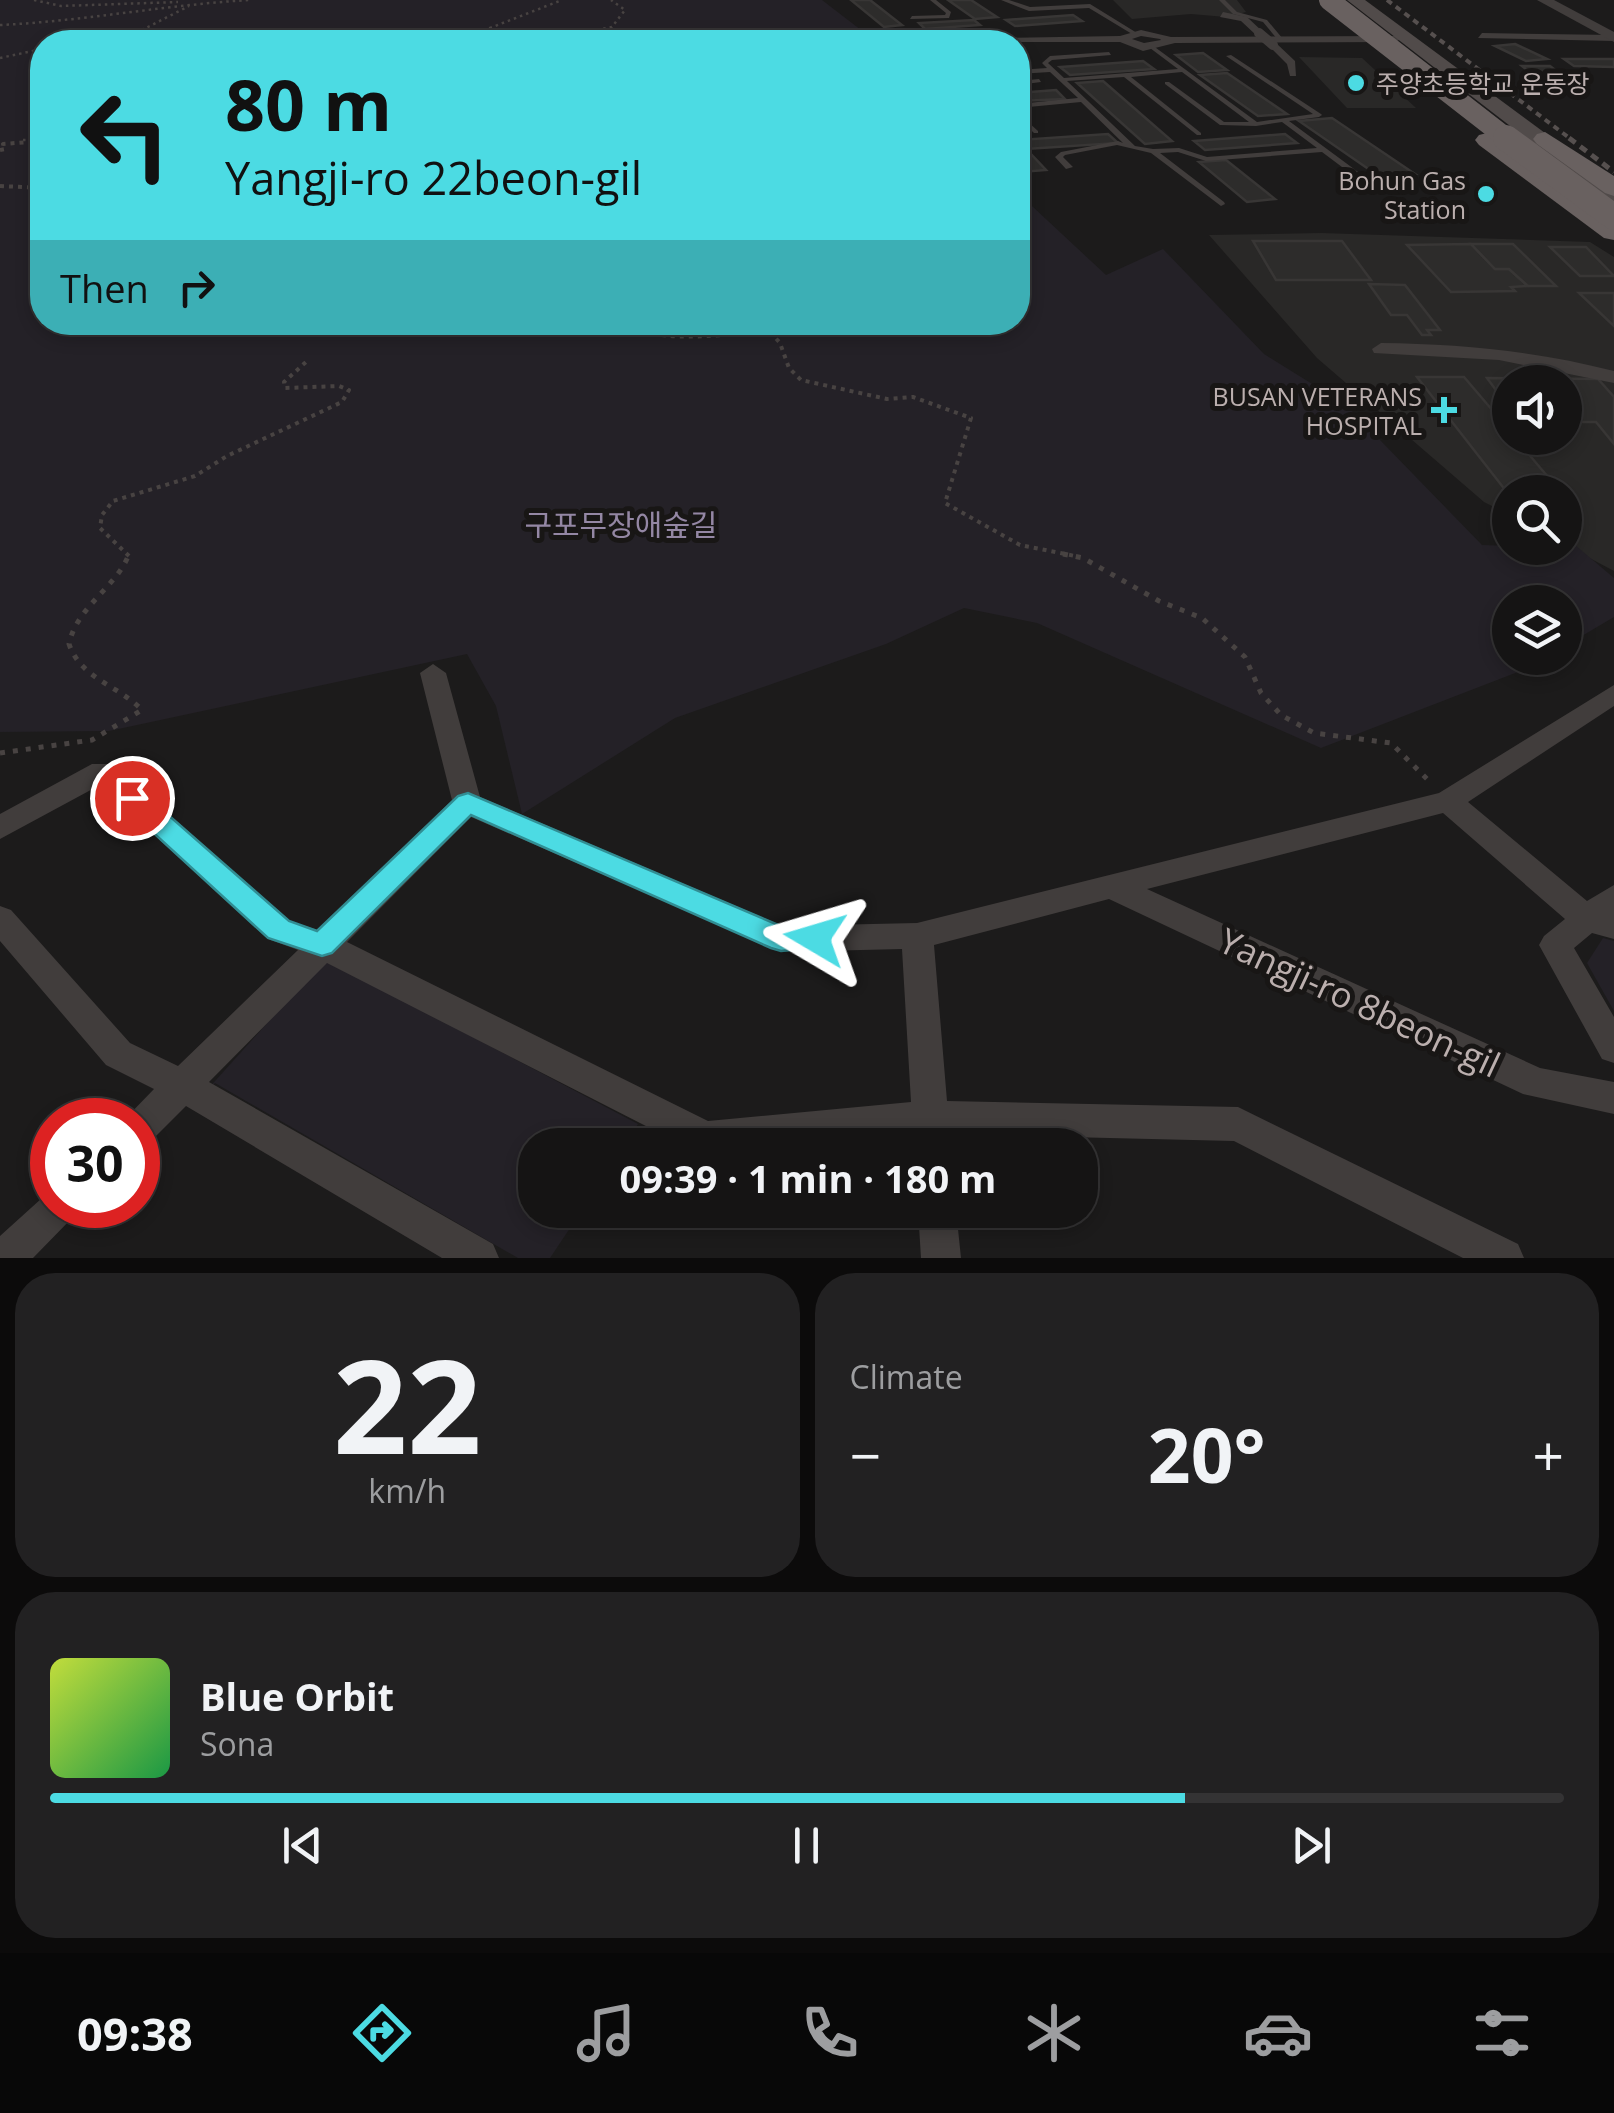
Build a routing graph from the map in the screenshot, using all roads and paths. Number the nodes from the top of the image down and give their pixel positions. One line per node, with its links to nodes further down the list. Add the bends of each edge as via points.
1 (34, 0): 12 (path)
2 (249, 0): 12 (path)
3 (562, 0): 18 (path)
4 (612, 0): 19 (path, via 625,10 612,27)
5 (933, 0): 15 (lane, via 947,17)
6 (1004, 0): 13 (lane, via 1029,9)
7 (1100, 0): 13 (lane)
8 (1222, 0): 27 (lane, via 1235,13 1265,21)
9 (1326, 0): 25 (main road); 33 (highway, bridge)
10 (1544, 0): 23 (street)
11 (1351, 4): 22 (main road); 59 (highway)
12 (189, 6): 16 (path); 17 (path)
13 (1090, 6): 20 (lane)
14 (1223, 15): 27 (street, bridge, via 1244,19)
15 (912, 18)
16 (0, 25)
17 (139, 30)
18 (490, 30)
19 (596, 30)
20 (1127, 36): 24 (street); 26 (street); 28 (street)
21 (1482, 36): 23 (street)
22 (1405, 38): 25 (street); 59 (main road)
23 (1614, 38)
24 (1030, 39)
25 (1370, 39): 27 (street); 62 (main road)
26 (1170, 40): 27 (street); 28 (street)
27 (1277, 42): 37 (street)
28 (1152, 47): 36 (lane)
29 (30, 52): 32 (path)
30 (1109, 54): 34 (lane, via 1050,58 1045,63)
31 (1229, 56): 45 (lane, via 1319,115)
32 (0, 58)
33 (1408, 64): 61 (highway, bridge); 62 (highway, via 1418,85)
34 (1052, 70): 35 (lane); 39 (lane)
35 (1030, 71)
36 (1181, 71): 38 (lane); 46 (lane)
37 (1293, 74)
38 (1124, 76): 39 (lane); 49 (lane)
39 (1062, 80): 43 (lane)
40 (1030, 81): 41 (lane)
41 (1039, 81)
42 (1167, 83): 46 (lane, via 1222,124)
43 (1082, 100): 44 (lane); 51 (lane)
44 (1030, 105)
45 (1284, 121): 46 (lane); 53 (lane)
46 (1256, 124)
47 (1030, 127): 48 (lane)
48 (1036, 132)
49 (1200, 134)
50 (30, 140): 52 (path)
51 (1133, 148): 54 (lane); 55 (lane, via 1118,143 1063,152 1059,157)
52 (0, 150)
53 (1322, 150): 54 (lane, via 1206,159); 56 (lane)
54 (1152, 152): 60 (lane)
55 (1069, 167)
56 (1369, 184)
57 (0, 186): 58 (path)
58 (30, 187)
59 (1614, 195)
60 (1221, 204)
61 (1614, 217)
62 (1614, 229)
63 (656, 335): 64 (path)
64 (696, 335)
65 (773, 335): 72 (path, via 801,380 887,399 914,398 971,418 945,504 1020,545 1082,558 1202,618 1245,656 1261,693 1281,716 1314,733 1391,742)
66 (1381, 349): 68 (street, via 1541,358)
67 (307, 361): 71 (path, via 285,388 339,386 350,390 342,402 195,476 113,501 102,515 100,528 130,555 78,616 69,637 72,656 142,710 92,740)
68 (1614, 377)
69 (433, 674): 73 (street)
70 (1614, 694): 72 (street)
71 (0, 754)
72 (1448, 801): 75 (street); 78 (street)
73 (468, 803): 79 (street, via 781,939); 80 (street)
74 (0, 828): 80 (street, via 102,771 279,930)
75 (1112, 887): 79 (street); 83 (street, Yangji-ro 8beon-gil, via 1536,1083)
76 (1614, 897): 78 (street)
77 (0, 919): 82 (street, via 118,1054)
78 (1600, 922): 81 (street, via 1555,944)
79 (917, 936): 86 (street)
80 (322, 944): 82 (street); 85 (street)
81 (1614, 1048)
82 (182, 1085): 84 (street); 91 (street)
83 (1614, 1098)
84 (160, 1106)
85 (686, 1128)
86 (931, 1128)
87 (1063, 1128): 93 (street, via 1238,1124)
88 (36, 1228): 90 (street)
89 (938, 1228): 92 (street)
90 (5, 1258)
91 (479, 1258)
92 (941, 1258)
93 (1504, 1258)

